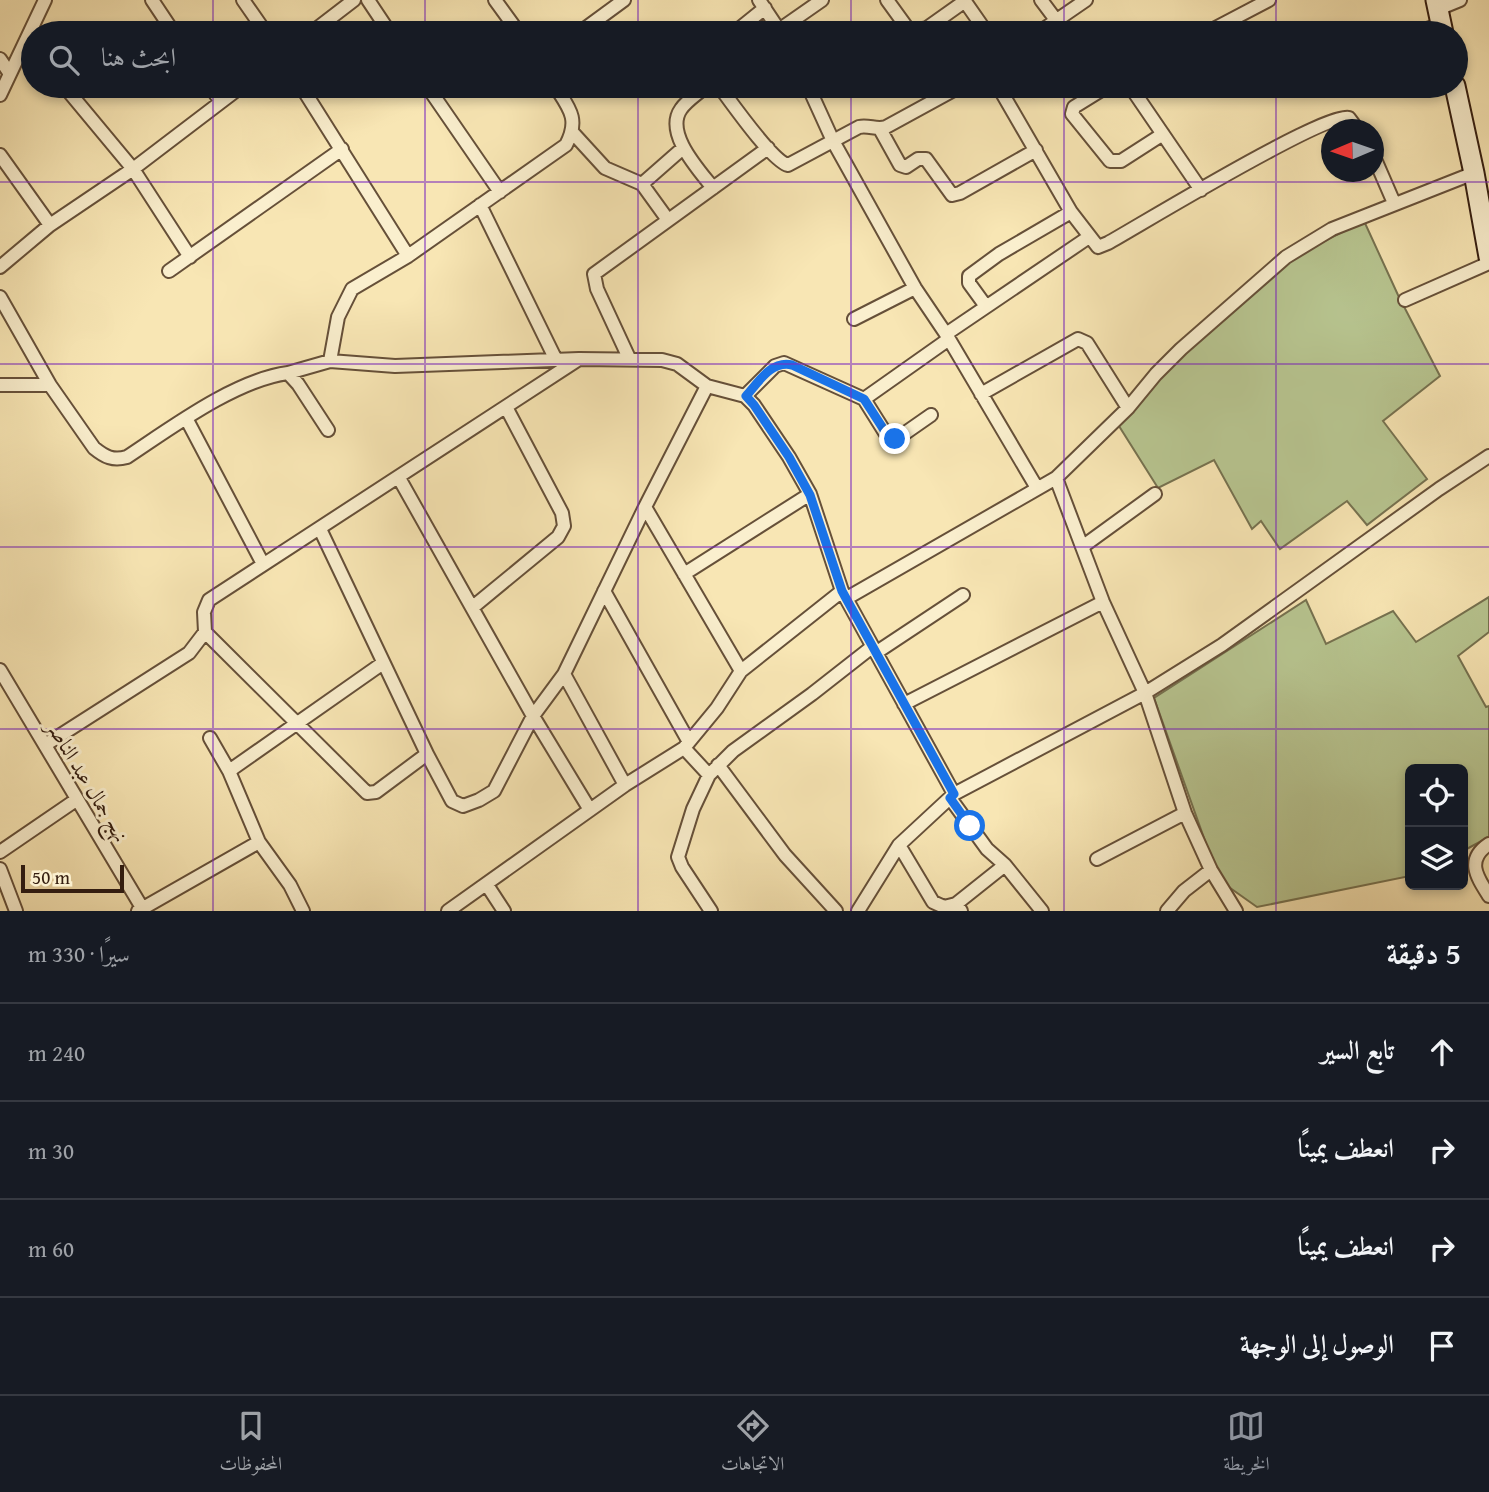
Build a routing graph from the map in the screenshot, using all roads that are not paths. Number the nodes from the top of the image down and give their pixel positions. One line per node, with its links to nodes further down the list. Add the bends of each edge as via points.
1 (45, 0): 19 (street)
2 (152, 0): 20 (street)
3 (243, 0): 21 (street)
4 (354, 0): 22 (street)
5 (368, 0): 23 (street)
6 (495, 0): 24 (street)
7 (624, 0): 25 (street)
8 (822, 0): 16 (street)
9 (887, 0): 29 (street)
10 (1041, 0): 18 (street)
11 (1086, 0): 18 (street)
12 (1269, 0): 32 (street)
13 (1460, 0): 17 (street)
14 (964, 1): 30 (street); 31 (street)
15 (762, 4): 26 (street); 27 (street)
16 (806, 5): 28 (street)
17 (1440, 16)
18 (1056, 20)
19 (37, 21)
20 (166, 21)
21 (258, 21)
22 (327, 21)
23 (382, 21)
24 (510, 21)
25 (595, 21)
26 (746, 21)
27 (773, 21)
28 (791, 21)
29 (902, 21)
30 (937, 21)
31 (978, 21)
32 (1229, 21)
33 (21, 56): 35 (street)
34 (0, 59): 35 (street)
35 (10, 74): 36 (street)
36 (0, 95)
37 (74, 98): 62 (street)
38 (218, 98): 51 (street)
39 (226, 98): 51 (street)
40 (309, 98): 59 (street)
41 (435, 98): 68 (street)
42 (562, 98): 54 (street, via 570,110)
43 (693, 98): 57 (street, via 681,109 677,129)
44 (728, 98): 58 (street)
45 (813, 98): 56 (street)
46 (938, 98): 53 (street)
47 (1005, 98): 60 (street)
48 (1089, 98): 55 (street, via 1074,107 1072,114 1110,161 1121,161)
49 (1138, 98): 55 (street)
50 (1458, 98): 63 (street)
51 (221, 102): 62 (street)
52 (1321, 125): 67 (street)
53 (880, 129): 56 (street, via 865,125); 60 (street, via 900,165 926,159 952,195)
54 (573, 133): 65 (street, via 605,168); 68 (street, via 566,145)
55 (1163, 134): 67 (street)
56 (833, 141): 58 (street, via 788,165); 81 (street)
57 (683, 148): 65 (street); 66 (street)
58 (768, 148): 66 (street)
59 (342, 149): 75 (street); 76 (street)
60 (1036, 150): 71 (street)
61 (0, 155): 73 (street)
62 (133, 169): 73 (street); 76 (street)
63 (1474, 173): 69 (street); 77 (street)
64 (1384, 180): 69 (street)
65 (642, 184): 72 (street)
66 (713, 188): 72 (street)
67 (1201, 190): 74 (street, via 1102,246)
68 (500, 192): 70 (street)
69 (1394, 203): 99 (street, via 1332,229 1286,257 1181,349)
70 (481, 205): 75 (street); 89 (street)
71 (1071, 212): 74 (street); 84 (street, via 969,276)
72 (667, 220): 87 (street, via 594,274)
73 (50, 225): 79 (street)
74 (1089, 237): 84 (street)
75 (408, 256): 90 (street, via 352,289 338,317)
76 (190, 257): 80 (street)
77 (1489, 257)
78 (1489, 263): 83 (street)
79 (0, 267)
80 (169, 271)
81 (915, 288): 85 (street); 86 (street)
82 (0, 297): 92 (street)
83 (1405, 300)
84 (985, 305): 86 (street)
85 (854, 319)
86 (948, 336): 95 (street); 97 (street)
87 (629, 358): 88 (street); 94 (street, via 670,361)
88 (579, 359): 89 (street); 98 (street)
89 (556, 360): 90 (street, via 395,366)
90 (330, 361): 91 (street)
91 (288, 373): 101 (street, via 251,384); 102 (street)
92 (50, 384): 93 (street); 101 (street, via 104,456 127,457)
93 (0, 385)
94 (707, 386): 96 (street); 109 (street)
95 (981, 394): 99 (street, via 1078,339 1087,343); 106 (street)
96 (746, 396): 97 (street, via 775,366 784,363); 108 (street)
97 (864, 399): 100 (street, via 892,439)
98 (506, 407): 104 (street); 118 (street, via 562,513 564,526 558,537)
99 (1128, 408): 105 (street)
100 (931, 415)
101 (186, 418): 112 (street)
102 (328, 430)
103 (1489, 456): 125 (street, via 1222,645)
104 (399, 478): 110 (street); 118 (street)
105 (1056, 478): 106 (street); 111 (street)
106 (1037, 488): 115 (street)
107 (1155, 494): 111 (street)
108 (810, 495): 113 (street); 115 (street)
109 (645, 507): 113 (street); 114 (street)
110 (320, 529): 112 (street); 121 (street)
111 (1082, 547): 117 (street)
112 (263, 564): 119 (street, via 209,600 204,611)
113 (684, 574): 123 (street)
114 (604, 591): 124 (street); 131 (street)
115 (844, 594): 120 (street); 123 (street)
116 (963, 595): 120 (street)
117 (1103, 602): 125 (street); 126 (street)
118 (473, 607): 127 (street)
119 (205, 632): 128 (street); 130 (street, via 189,653)
120 (875, 650): 126 (street); 133 (street, via 733,751)
121 (383, 663): 128 (street); 132 (street)
122 (0, 670): 130 (street, نهج جمال عبد الناصر)
123 (741, 671): 131 (street)
124 (564, 674): 127 (street); 135 (street)
125 (1146, 693): 136 (street); 139 (street)
126 (904, 704): 136 (street)
127 (533, 716): 132 (street, via 494,791 463,806 452,801); 138 (street)
128 (297, 721): 132 (street, via 367,793 376,792); 134 (street)
129 (210, 738): 134 (street)
130 (45, 745): 137 (street, نهج جمال عبد الناصر)
131 (686, 745): 133 (street); 135 (street)
132 (426, 754)
133 (714, 770): 156 (street, via 693,809 678,857); 157 (street)
134 (229, 771): 140 (street)
135 (625, 785): 138 (street)
136 (952, 796): 142 (street); 145 (street, via 987,849)
137 (76, 800): 143 (street); 151 (street, نهج جمال عبد الناصر)
138 (590, 810): 148 (street)
139 (1185, 813): 144 (street); 147 (street)
140 (259, 842): 151 (street); 153 (street, via 290,884)
141 (1489, 844): 149 (street, via 1478,854 1475,870)
142 (899, 845): 150 (street, via 933,902 944,908); 158 (street)
143 (0, 852)
144 (1097, 859)
145 (1005, 865): 150 (street); 159 (street)
146 (0, 870): 152 (street)
147 (1211, 870): 160 (street); 161 (street)
148 (487, 885): 154 (street); 155 (street)
149 (1489, 896)
150 (959, 907)
151 (141, 910)
152 (16, 911)
153 (303, 911)
154 (448, 911)
155 (503, 911)
156 (711, 911)
157 (836, 911)
158 (858, 911)
159 (1042, 911)
160 (1167, 911)
161 (1236, 911)

